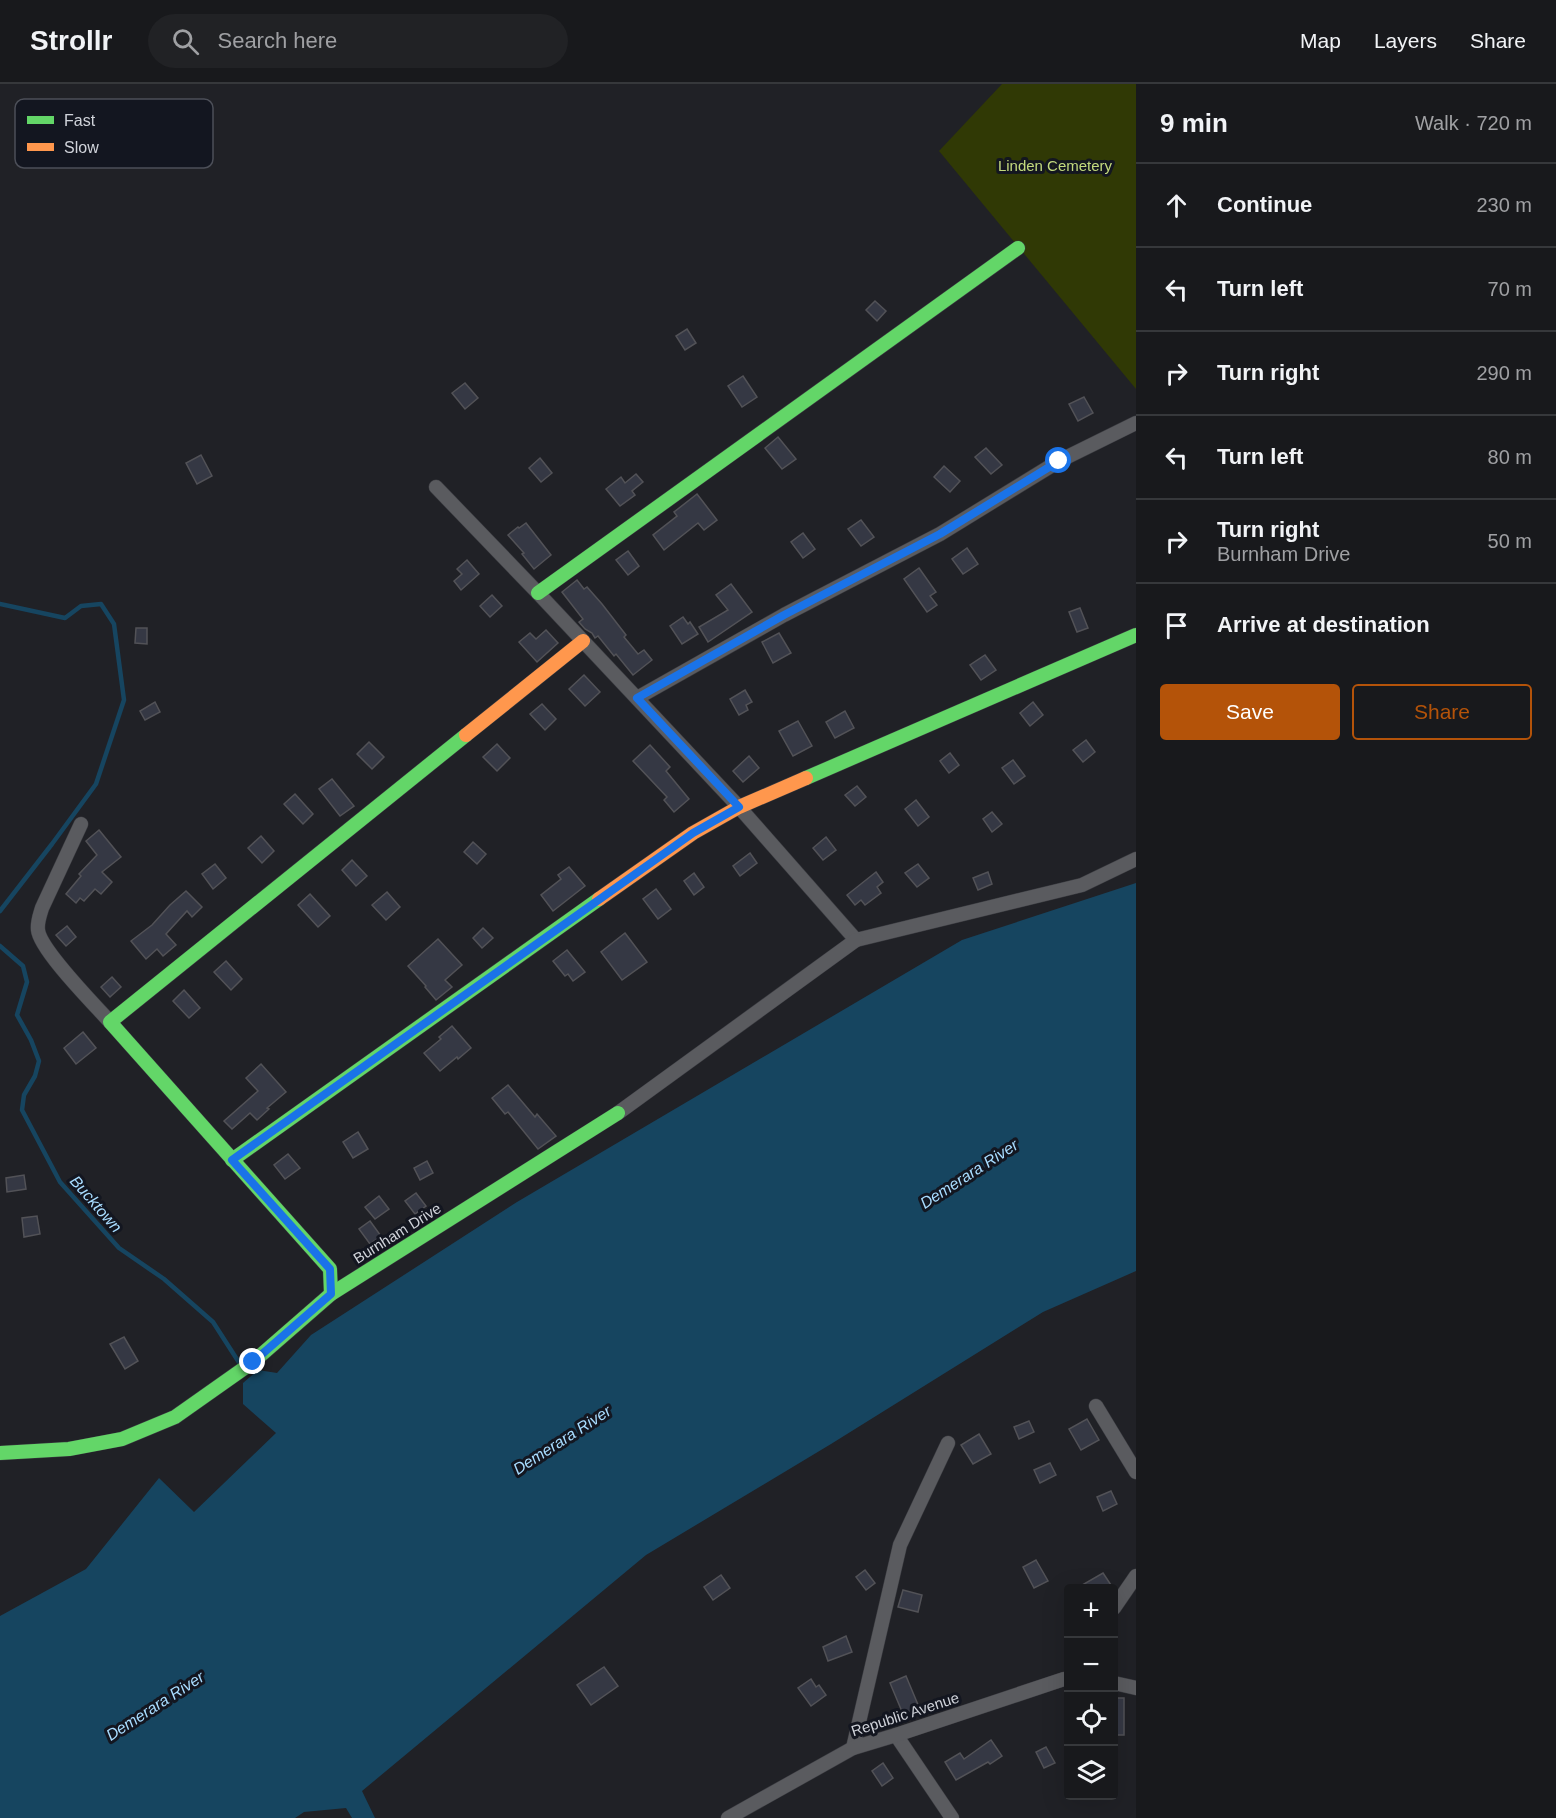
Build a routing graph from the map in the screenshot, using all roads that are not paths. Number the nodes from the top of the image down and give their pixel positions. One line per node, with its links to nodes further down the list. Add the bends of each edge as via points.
1 (1017, 248): 4 (street)
2 (1136, 423): 7 (street, via 1059,461 940,534 784,615)
3 (436, 487): 4 (street)
4 (538, 593): 6 (street)
5 (1136, 635): 8 (street)
6 (583, 641): 7 (street); 12 (street)
7 (637, 698): 8 (street)
8 (739, 807): 11 (street); 13 (street, via 693,833)
9 (81, 824): 12 (street, via 42,908 37,929 51,956)
10 (1136, 859): 11 (street, via 1082,885)
11 (856, 940): 14 (street, Burnham Drive, via 618,1113)
12 (110, 1022): 13 (street)
13 (232, 1160): 14 (street, via 330,1269)
14 (331, 1294): 17 (street, Burnham Drive, via 253,1362 175,1417 122,1439 69,1449)
15 (1096, 1406): 18 (street)
16 (948, 1443): 25 (street, via 900,1545)
17 (0, 1453)
18 (1136, 1472)
19 (1136, 1576): 20 (street)
20 (1118, 1601)
21 (1064, 1678): 24 (street, Republic Avenue)
22 (1118, 1684): 23 (street)
23 (1136, 1688)
24 (896, 1735): 25 (street, Republic Avenue); 27 (street)
25 (853, 1748): 26 (street, Republic Avenue)
26 (728, 1818)
27 (952, 1818)

